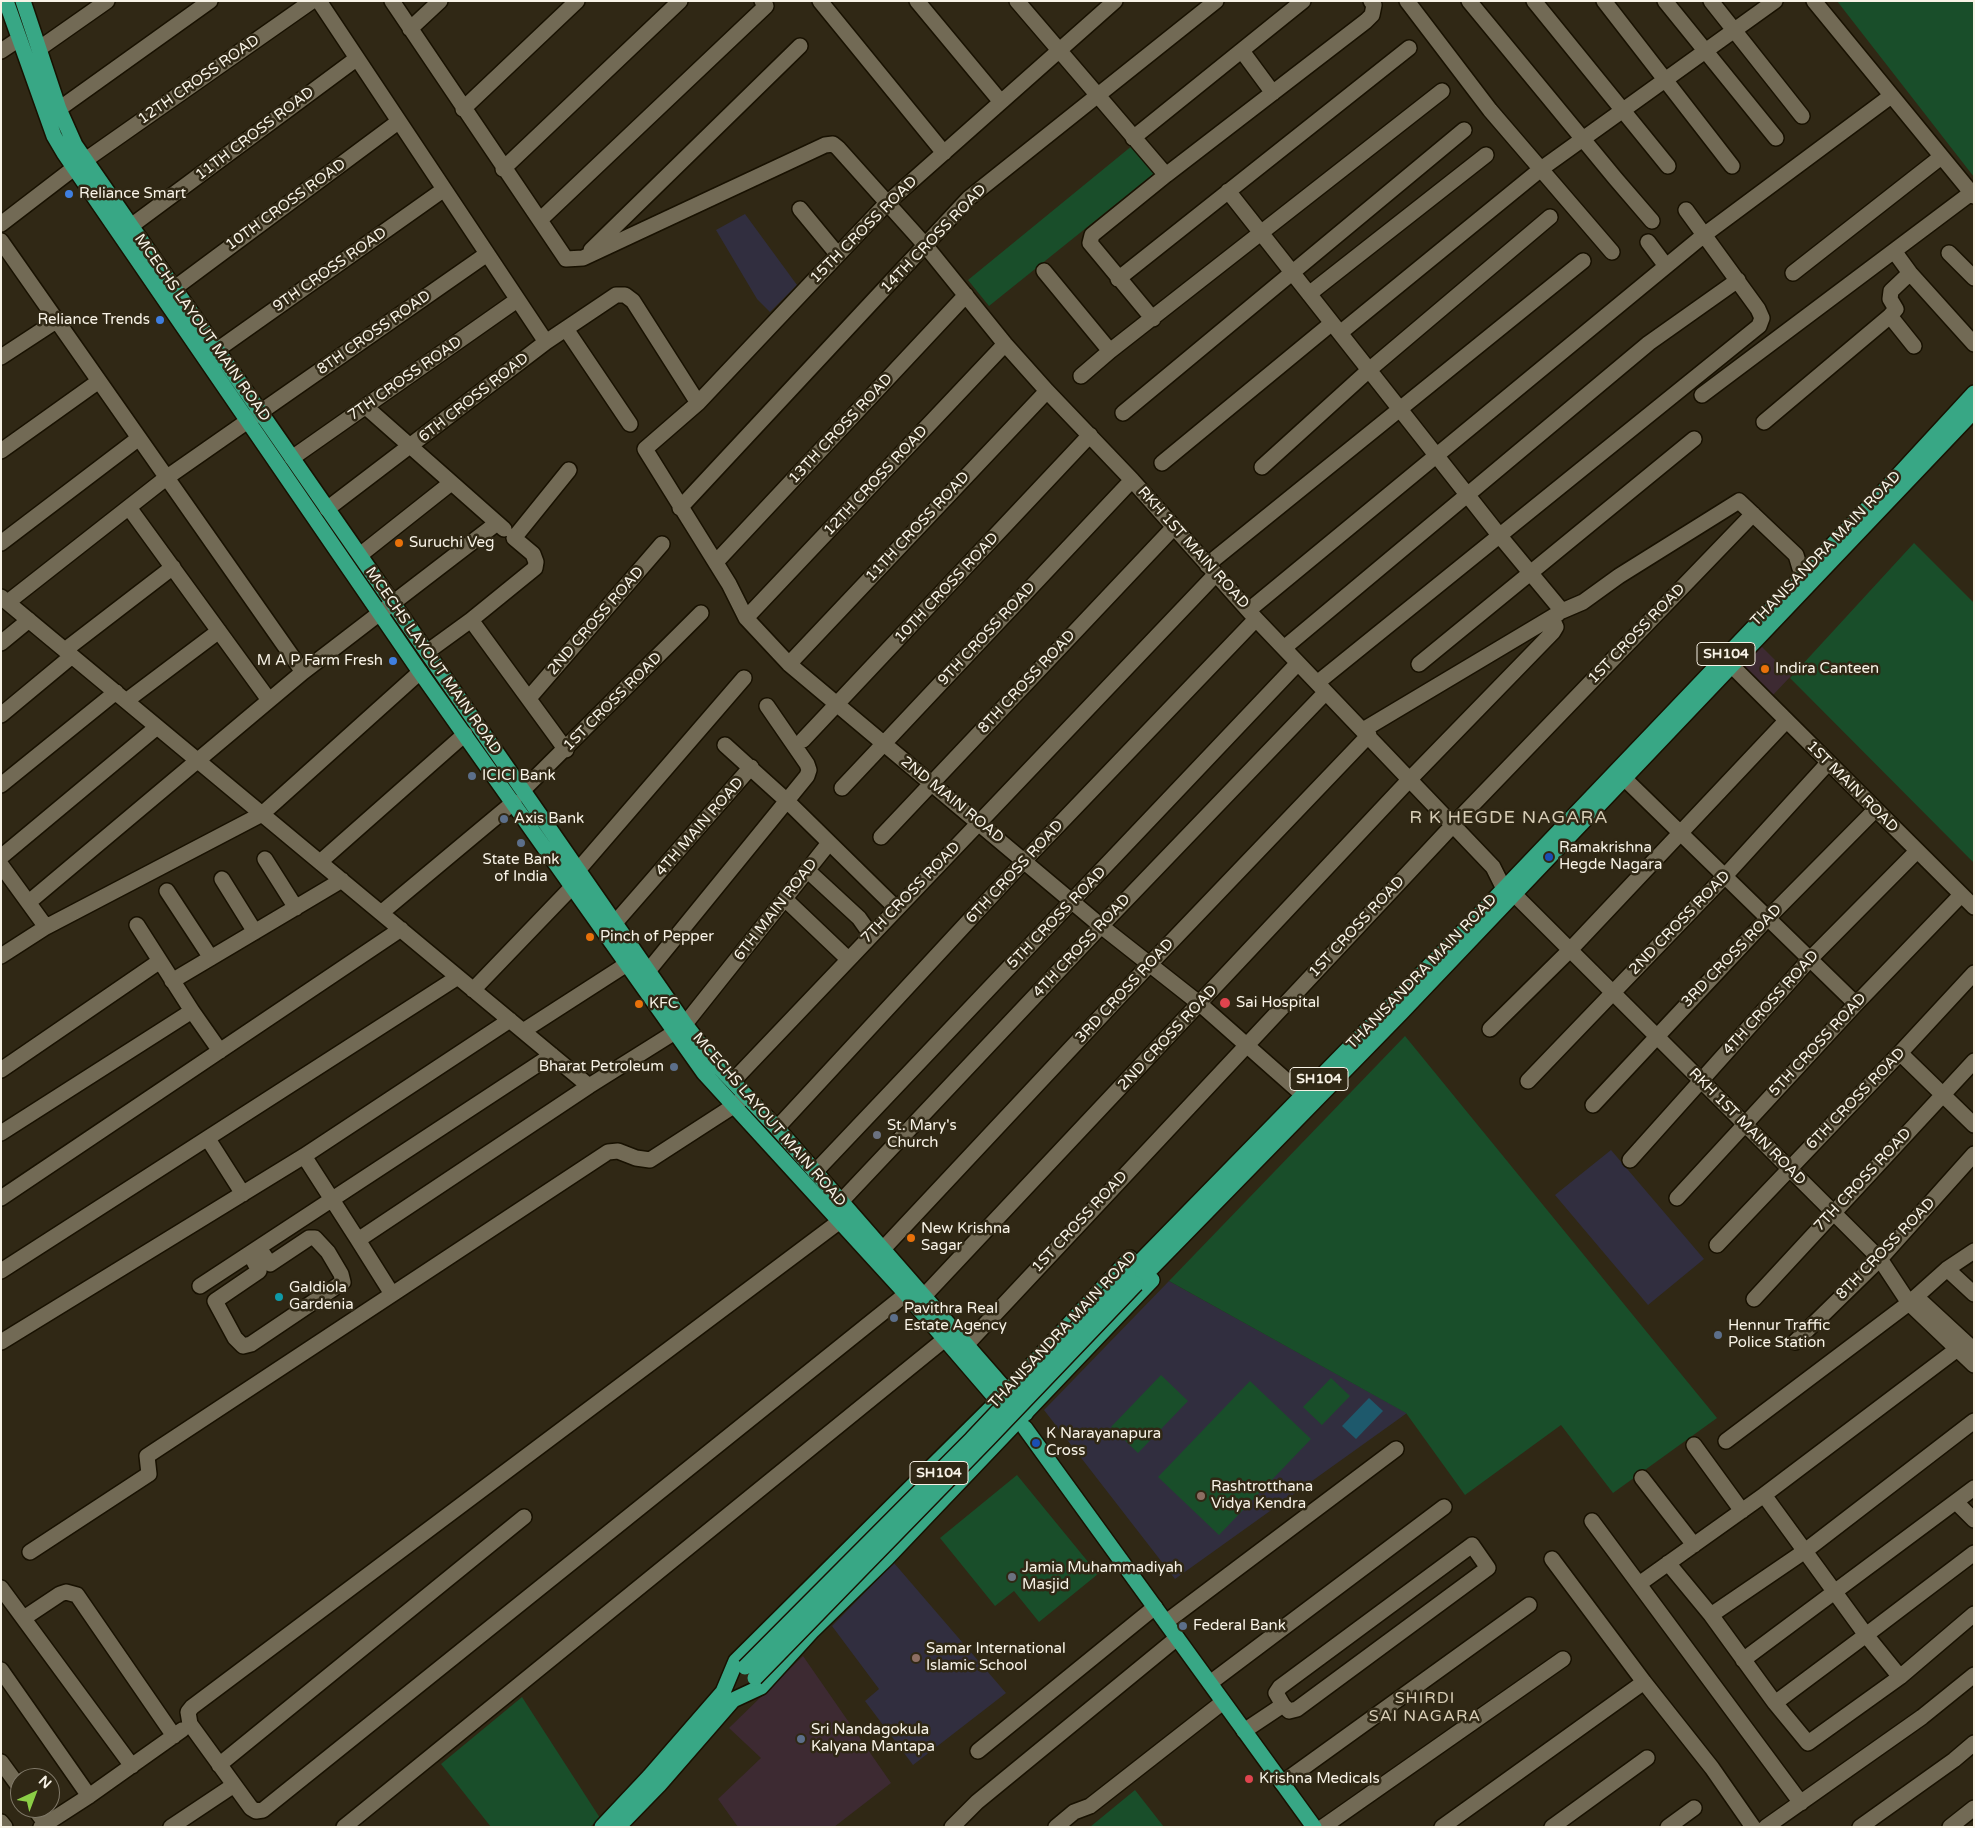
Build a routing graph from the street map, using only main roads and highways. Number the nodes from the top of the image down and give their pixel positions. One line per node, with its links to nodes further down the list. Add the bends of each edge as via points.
1 (6, 1): 3 (main road, MCECHS LAYOUT MAIN ROAD, via 54,136)
2 (24, 1): 3 (main road, MCECHS LAYOUT MAIN ROAD)
3 (79, 163): 6 (main road, MCECHS LAYOUT MAIN ROAD, via 162,298); 6 (main road, MCECHS LAYOUT MAIN ROAD, via 131,226 218,350)
4 (1974, 393): 8 (main road, THANISANDRA MAIN ROAD / SH104, via 1802,574)
5 (1974, 411): 8 (main road, THANISANDRA MAIN ROAD / SH104)
6 (254, 417): 7 (main road, MCECHS LAYOUT MAIN ROAD); 7 (main road, MCECHS LAYOUT MAIN ROAD, via 292,458 360,555)
7 (385, 607): 9 (main road, MCECHS LAYOUT MAIN ROAD, via 427,652); 9 (main road, MCECHS LAYOUT MAIN ROAD, via 420,672 465,734)
8 (1726, 662): 10 (main road, THANISANDRA MAIN ROAD / SH104); 10 (main road, THANISANDRA MAIN ROAD / SH104, via 1625,779)
9 (519, 796): 11 (main road, MCECHS LAYOUT MAIN ROAD, via 579,869); 11 (main road, MCECHS LAYOUT MAIN ROAD, via 572,886)
10 (1508, 892): 14 (main road, THANISANDRA MAIN ROAD / SH104)
11 (612, 928): 12 (main road, MCECHS LAYOUT MAIN ROAD, via 648,970); 12 (main road, MCECHS LAYOUT MAIN ROAD, via 627,964)
12 (680, 1028): 13 (main road, MCECHS LAYOUT MAIN ROAD, via 747,1094 815,1172); 13 (main road, MCECHS LAYOUT MAIN ROAD, via 704,1073)
13 (838, 1211): 15 (main road, MCECHS LAYOUT MAIN ROAD, via 906,1294); 15 (main road, MCECHS LAYOUT MAIN ROAD, via 883,1249 966,1344)
14 (1160, 1250): 15 (main road, THANISANDRA MAIN ROAD / SH104, via 1143,1244); 16 (main road, THANISANDRA MAIN ROAD / SH104, via 1165,1267); 19 (main road, SH104, bridge, via 972,1439)
15 (999, 1393): 16 (main road); 17 (main road, THANISANDRA MAIN ROAD / SH104, via 982,1416)
16 (1023, 1421): 18 (main road, THANISANDRA MAIN ROAD / SH104); 22 (main road)
17 (789, 1607): 18 (main road); 19 (main road, THANISANDRA MAIN ROAD / SH104, via 736,1661)
18 (813, 1630): 19 (main road, THANISANDRA MAIN ROAD / SH104, via 760,1687)
19 (728, 1696): 20 (main road, THANISANDRA MAIN ROAD / SH104); 21 (main road, THANISANDRA MAIN ROAD / SH104, via 659,1785)
20 (602, 1827)
21 (618, 1827)
22 (1314, 1827)

